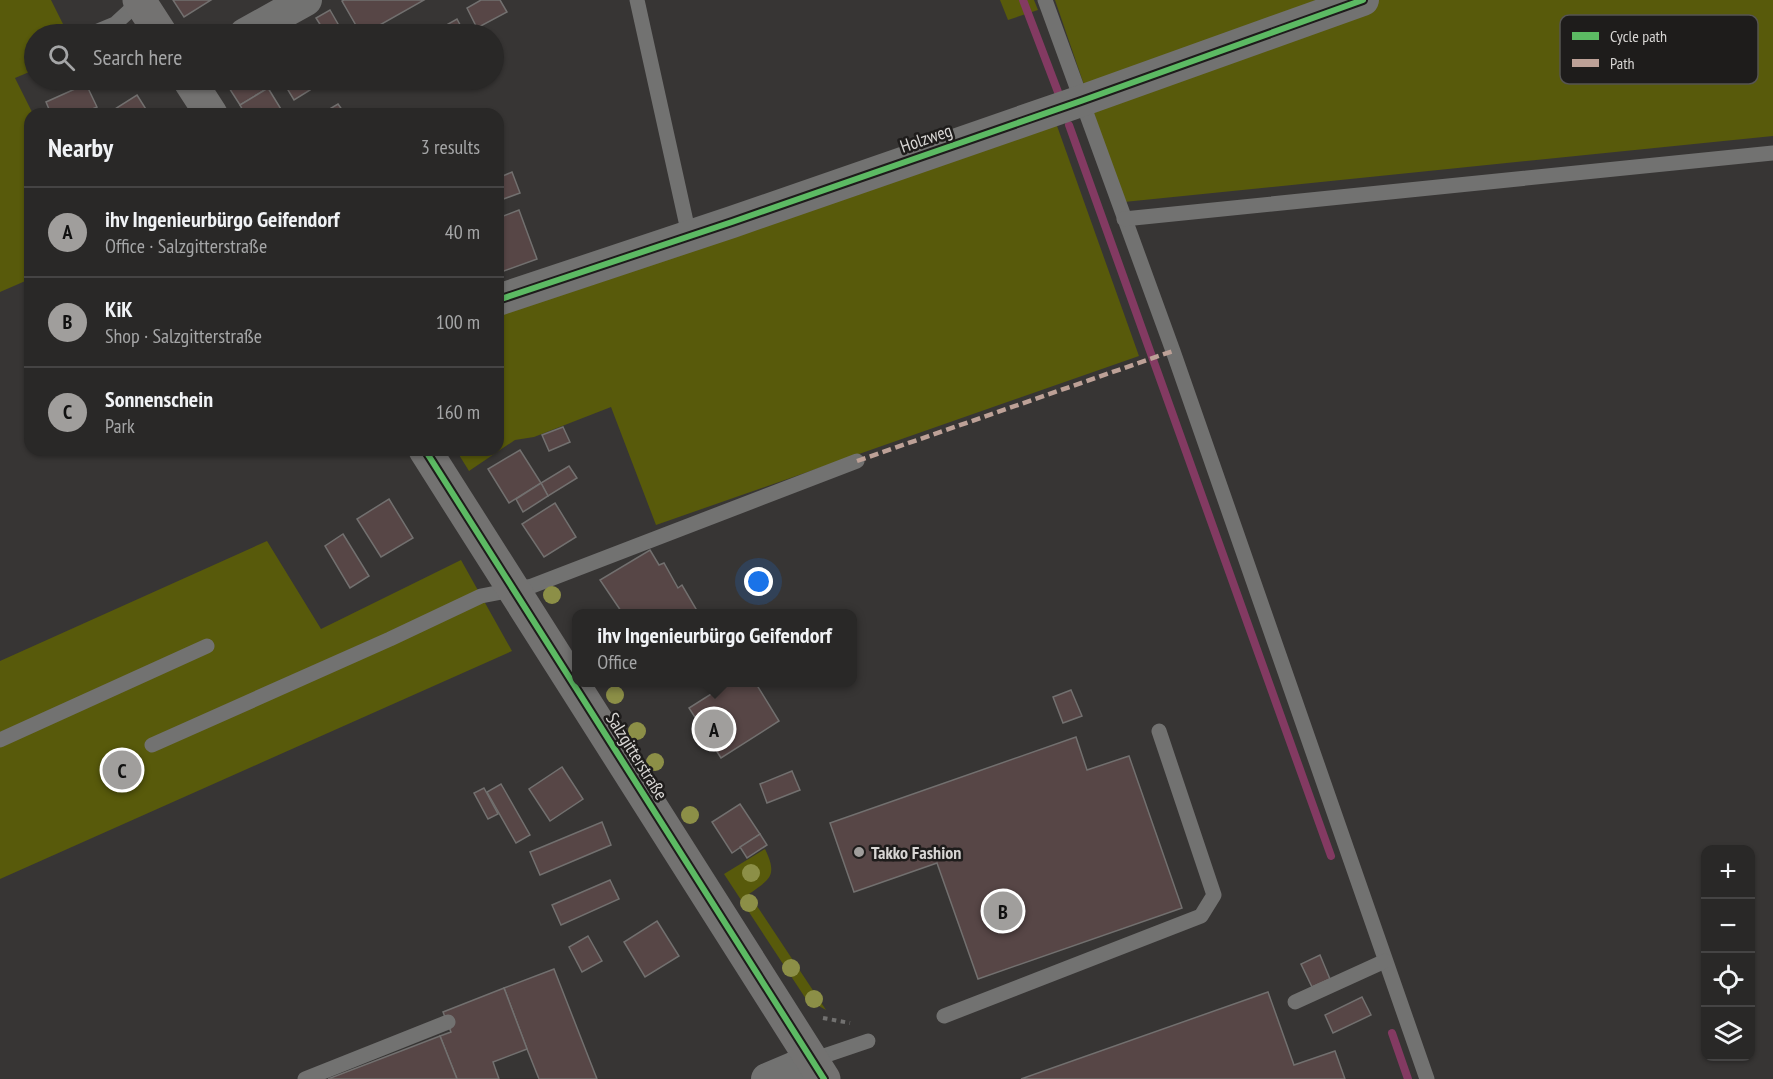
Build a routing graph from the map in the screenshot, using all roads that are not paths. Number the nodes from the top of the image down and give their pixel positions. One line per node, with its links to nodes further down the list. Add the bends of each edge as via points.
1 (306, 0): 8 (street)
2 (637, 0): 14 (lane)
3 (1045, 0): 10 (lane)
4 (1363, 0): 10 (street, Holzweg)
5 (139, 1): 6 (lane); 7 (main road)
6 (115, 24)
7 (154, 24)
8 (263, 24)
9 (195, 90): 11 (main road)
10 (1081, 101): 13 (lane); 14 (street, Holzweg)
11 (207, 108)
12 (1773, 153): 13 (lane)
13 (1124, 219): 25 (lane)
14 (688, 235): 15 (street, Holzweg)
15 (504, 298)
16 (429, 456): 18 (main road, Salzgitterstraße)
17 (857, 461): 18 (lane)
18 (513, 589): 20 (main road, Salzgitterstraße); 24 (lane, via 481,596)
19 (207, 646): 23 (lane)
20 (572, 682)
21 (575, 687): 30 (main road, Salzgitterstraße)
22 (1158, 732): 27 (lane, via 1214,895 1201,916)
23 (0, 740)
24 (153, 745)
25 (1385, 961): 26 (lane); 33 (lane)
26 (1295, 1002)
27 (944, 1016)
28 (448, 1022): 31 (lane)
29 (868, 1041): 30 (lane)
30 (818, 1070): 32 (street)
31 (305, 1079)
32 (767, 1079)
33 (1426, 1079)

